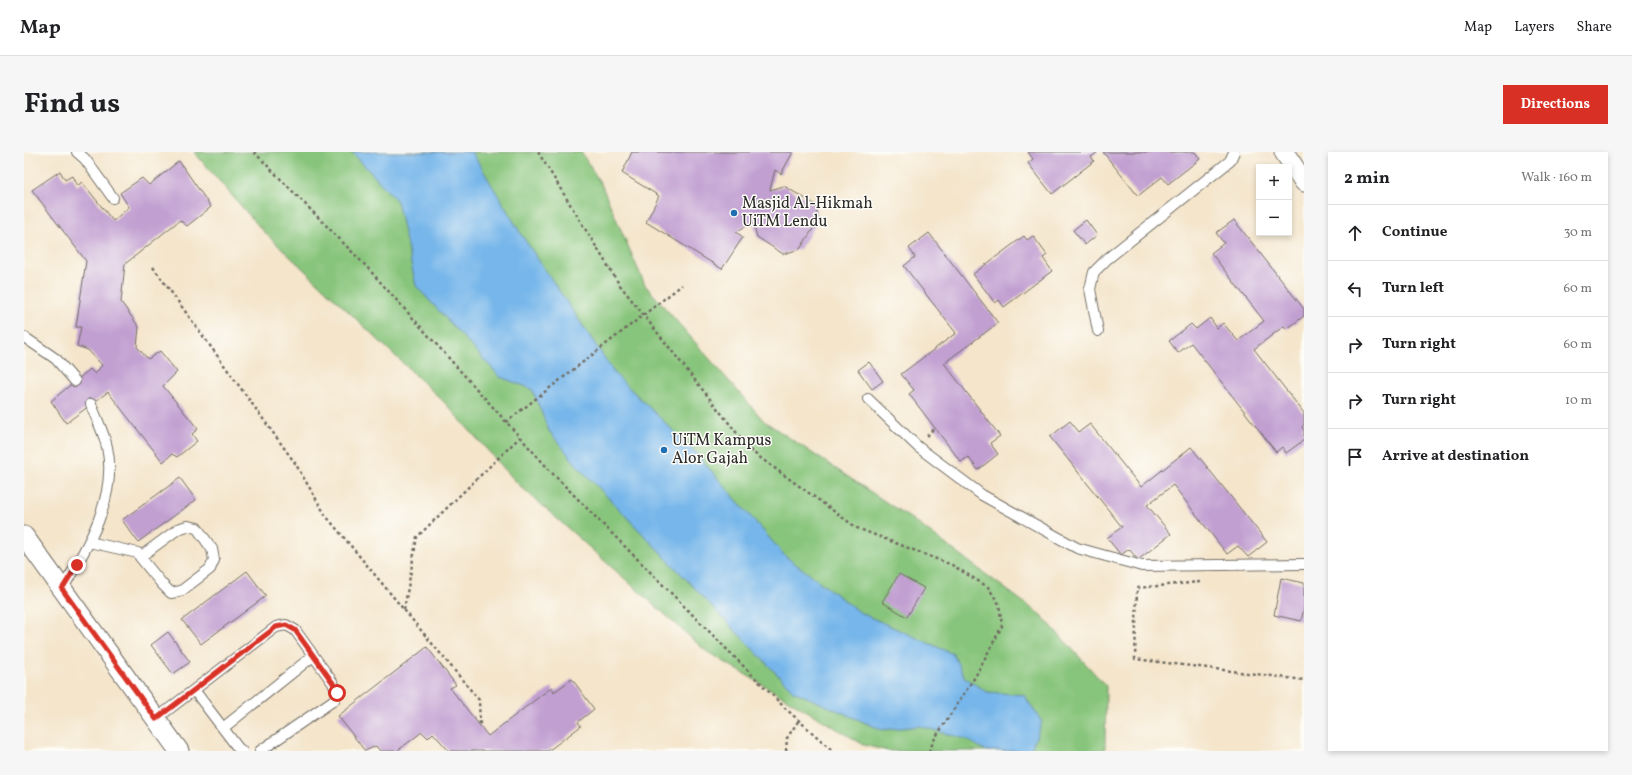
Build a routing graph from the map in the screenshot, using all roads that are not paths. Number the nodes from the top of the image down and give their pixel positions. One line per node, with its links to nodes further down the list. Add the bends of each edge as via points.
1 (77, 152): 5 (lane)
2 (1234, 152): 6 (lane, via 1230,161 1094,272 1090,289)
3 (1284, 152): 4 (street)
4 (1304, 182)
5 (113, 198)
6 (1098, 331)
7 (24, 337): 8 (lane, via 56,358)
8 (75, 381)
9 (868, 399): 14 (lane, via 918,447 982,495 1077,548 1142,566)
10 (91, 404): 12 (lane, via 107,447 110,474 106,497)
11 (24, 536): 15 (street)
12 (89, 542): 13 (lane, via 138,553); 15 (lane)
13 (140, 557): 13 (lane, via 171,594 181,590 210,569 214,560 212,549 197,528 187,526 178,529)
14 (1304, 564)
15 (62, 589): 18 (street)
16 (313, 656): 17 (lane, via 295,630 286,625 276,627); 19 (lane); 22 (lane, via 333,683 337,693 334,700)
17 (194, 690): 18 (lane); 19 (lane)
18 (156, 719): 20 (street)
19 (223, 728): 21 (lane)
20 (179, 751)
21 (242, 751)
22 (260, 751)

